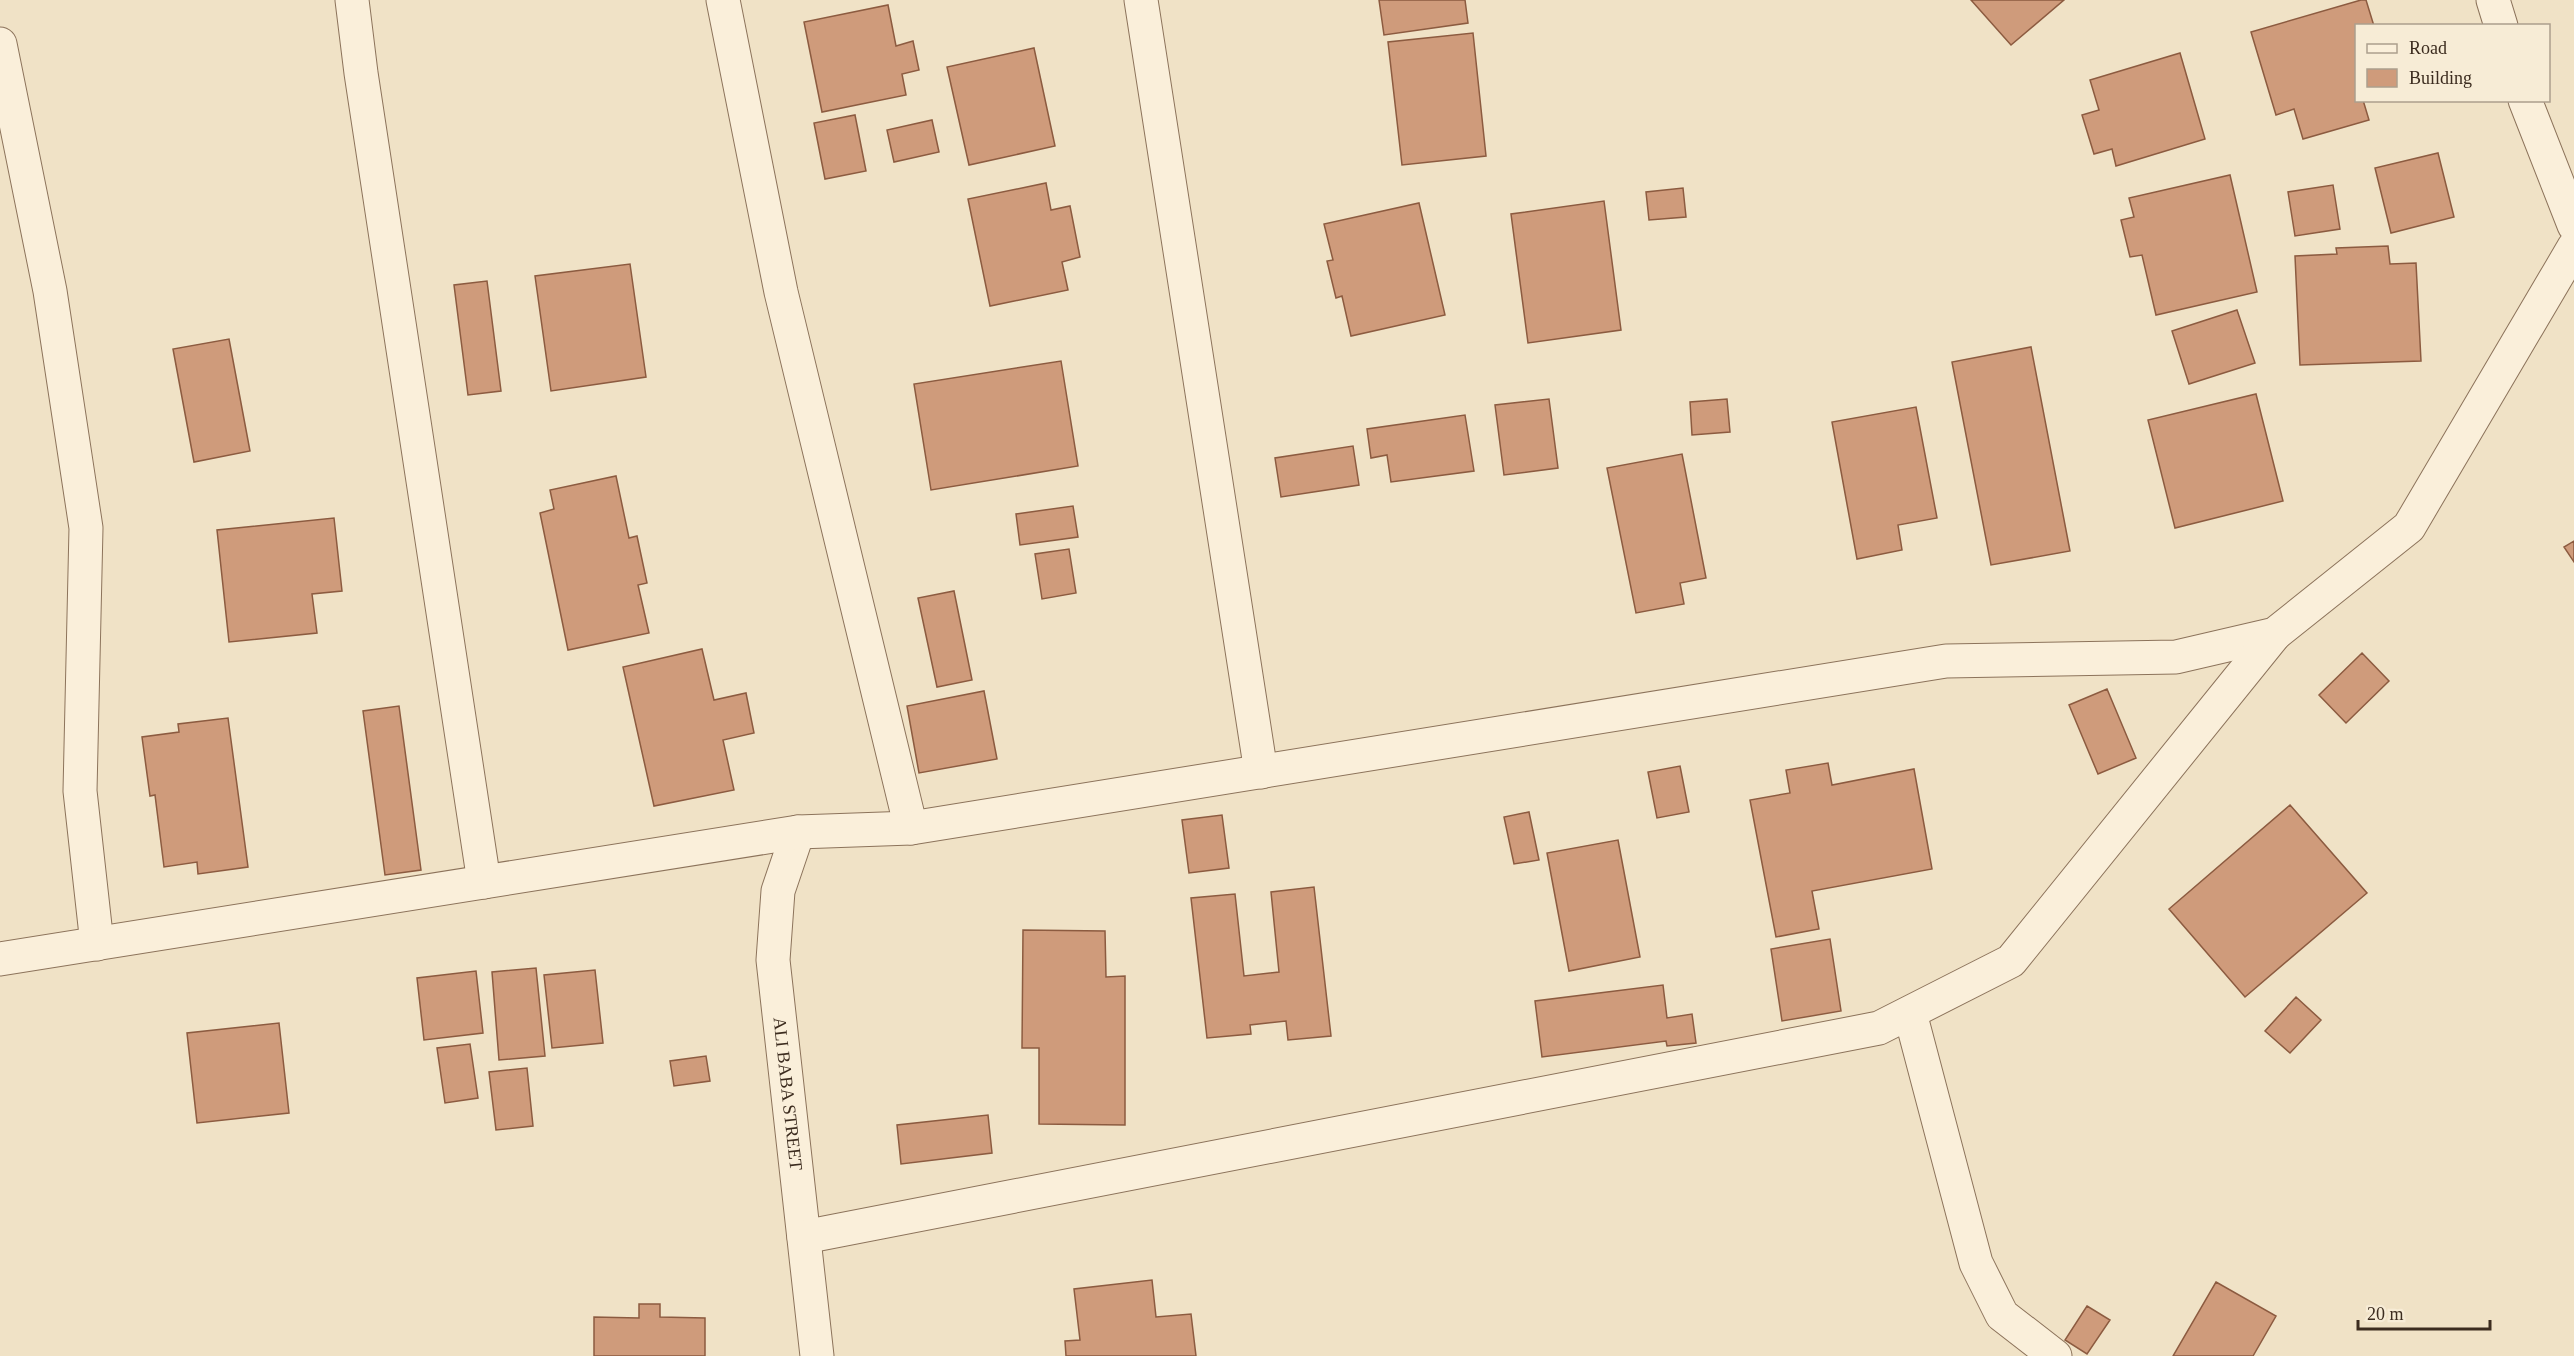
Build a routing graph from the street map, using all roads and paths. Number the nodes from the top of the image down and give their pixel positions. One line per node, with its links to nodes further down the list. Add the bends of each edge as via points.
1 (352, 0): 14 (street)
2 (723, 0): 12 (street, via 781,292)
3 (1141, 0): 11 (street)
4 (2493, 0): 5 (street)
5 (2500, 24)
6 (0, 44): 15 (street, via 50,291 86,528 80,791)
7 (2526, 102): 8 (street)
8 (2574, 225)
9 (2574, 247): 10 (street, via 2409,527)
10 (2275, 634): 11 (street, via 2176,657 1946,661); 17 (street, via 2012,961)
11 (1261, 772): 12 (street)
12 (911, 828): 13 (street)
13 (798, 832): 14 (street); 18 (street, ALI BABA STREET, via 778,891 773,960)
14 (484, 882): 15 (street)
15 (97, 944): 16 (street)
16 (0, 959)
17 (1910, 1013): 18 (street, via 1879,1028); 20 (street, via 1976,1263 2002,1315)
18 (804, 1237): 19 (street, ALI BABA STREET)
19 (817, 1356)
20 (2055, 1356)

